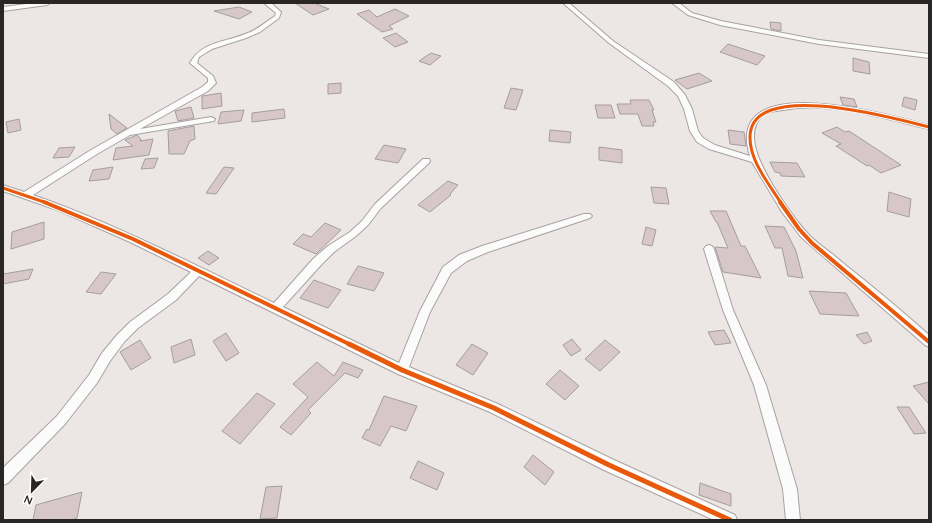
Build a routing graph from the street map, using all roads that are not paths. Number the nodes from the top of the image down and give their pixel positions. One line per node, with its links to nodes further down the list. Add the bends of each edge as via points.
1 (48, 3): 5 (street)
2 (267, 3): 9 (street, via 279,13 277,17 252,33 206,49 195,56 193,63 211,77 212,83)
3 (566, 3): 10 (street, via 611,42 671,84 681,95 694,131 700,140 712,147)
4 (675, 3): 6 (street, via 690,14 720,23 819,42)
5 (3, 9)
6 (929, 56)
7 (211, 119): 9 (street)
8 (929, 127): 10 (street, via 848,110 809,105 780,107 763,112 752,122 749,135)
9 (126, 134): 13 (street)
10 (755, 160): 18 (street, via 782,206 804,236)
11 (426, 161): 17 (street, via 378,206 365,223 317,262)
12 (4, 190): 13 (street)
13 (25, 196): 16 (street, via 133,239)
14 (587, 216): 19 (street, via 485,249 463,258 447,270 425,311)
15 (709, 249): 22 (street, via 728,310 760,385 790,489)
16 (198, 271): 17 (street); 20 (street, via 172,297 121,338 61,420)
17 (276, 308): 19 (street)
18 (929, 342)
19 (402, 370): 21 (street, via 494,408 609,465)
20 (3, 478)
21 (730, 520)
22 (793, 520)

